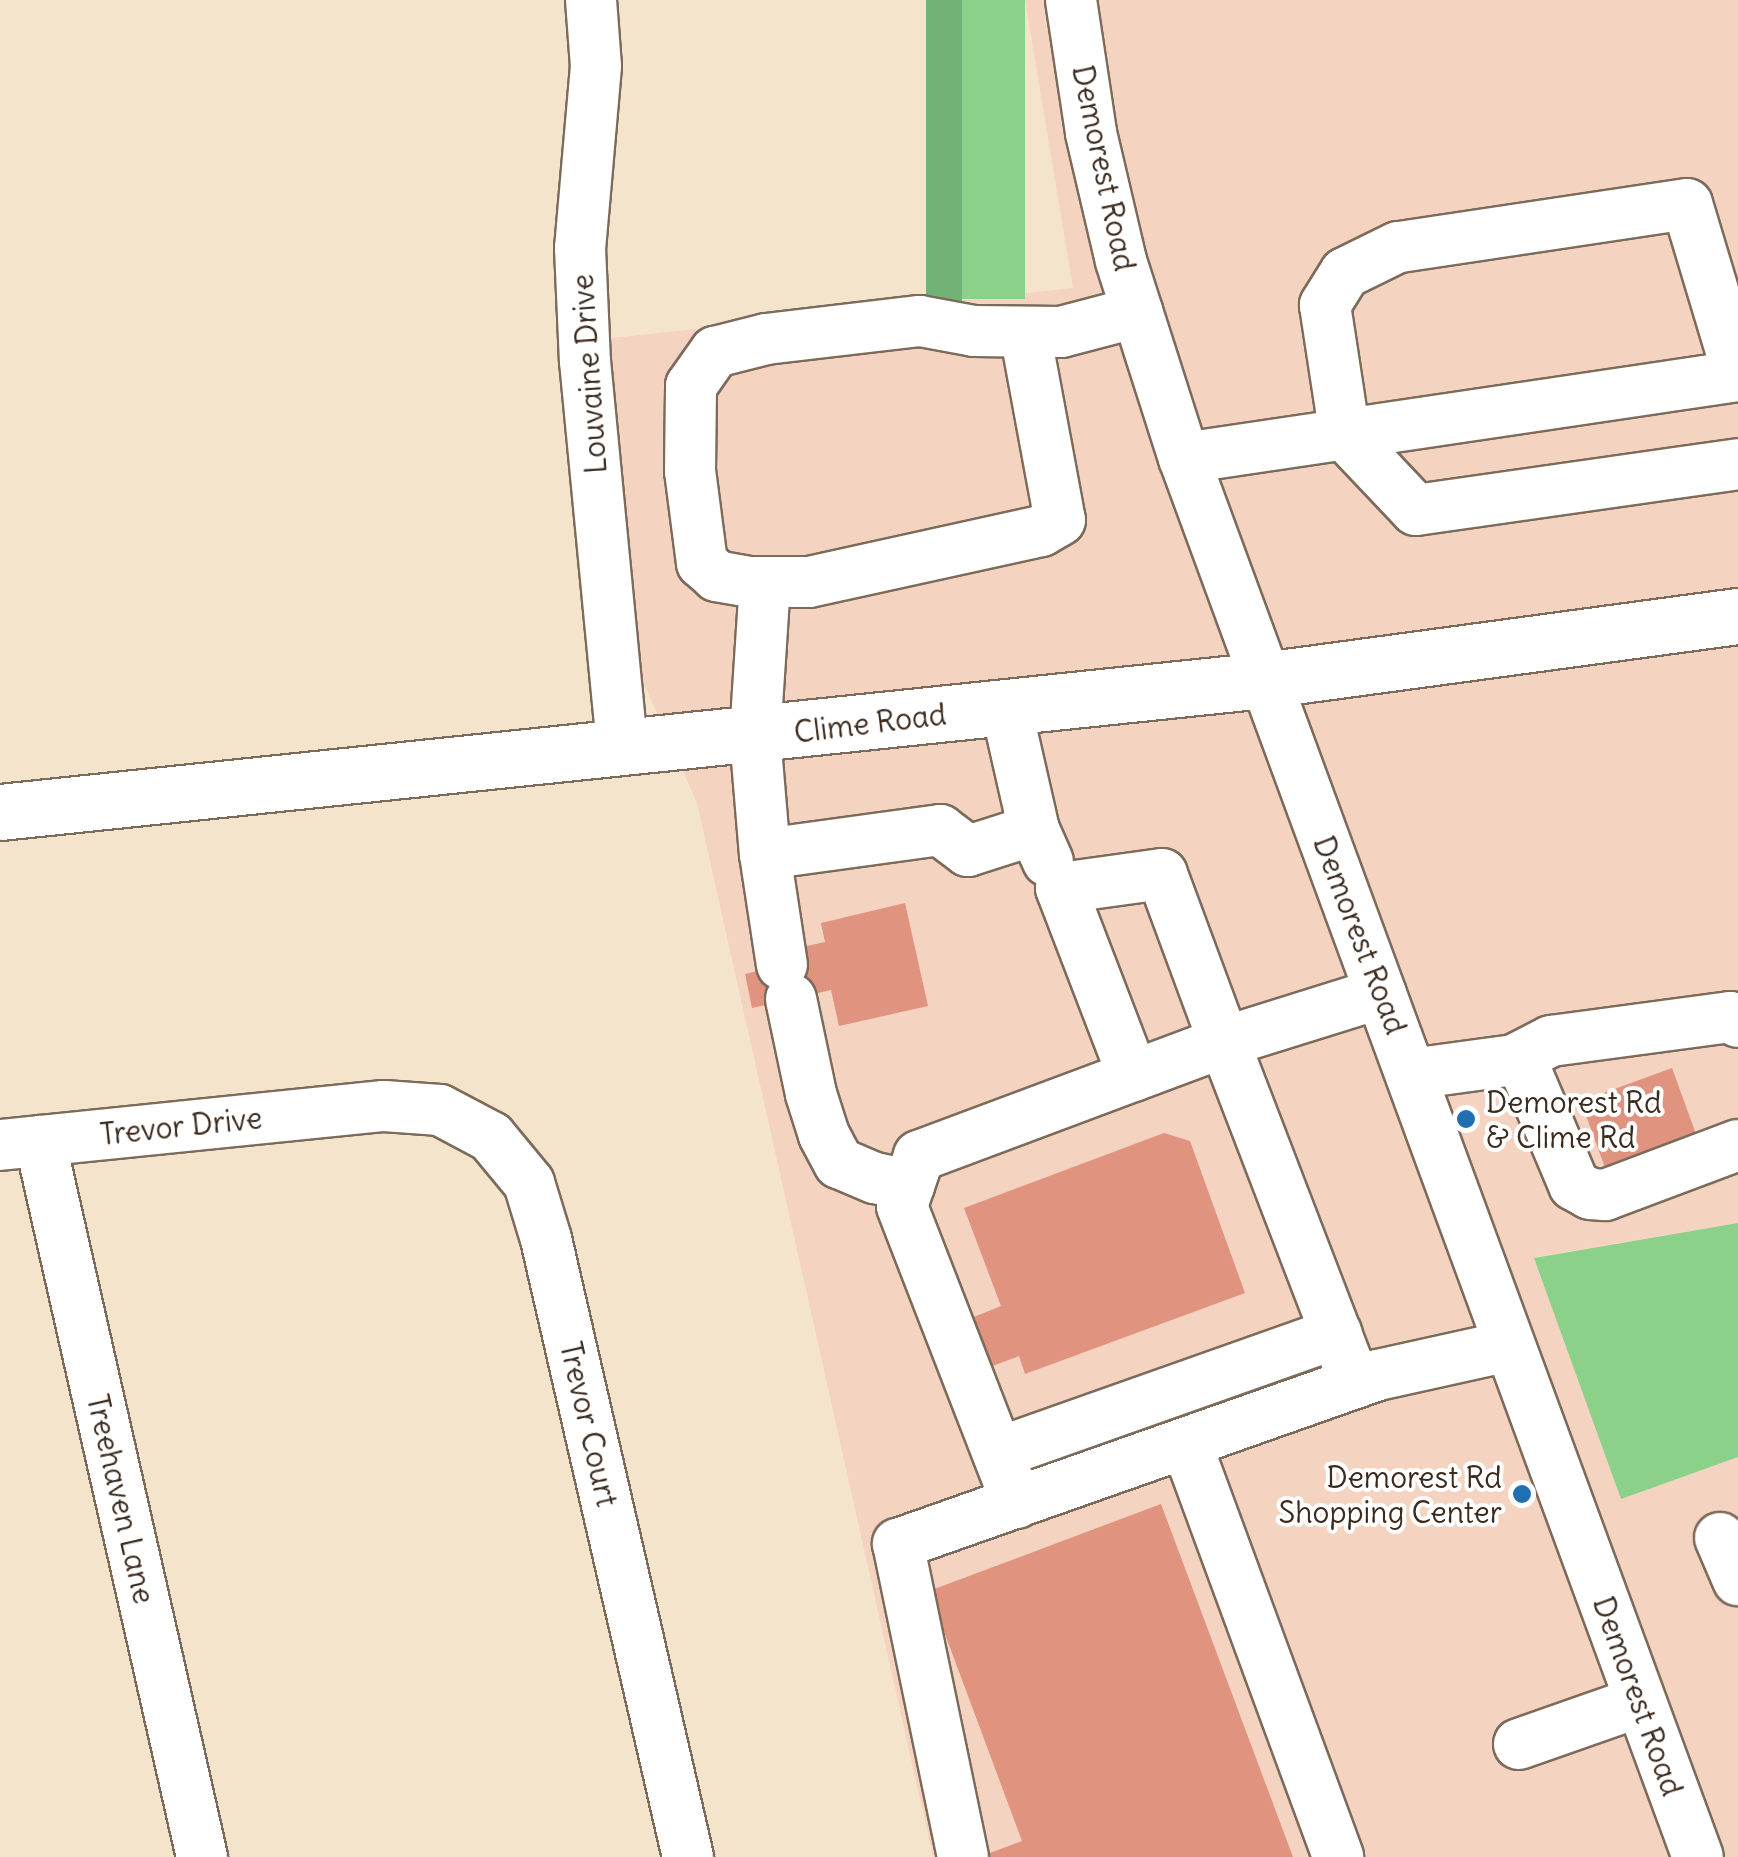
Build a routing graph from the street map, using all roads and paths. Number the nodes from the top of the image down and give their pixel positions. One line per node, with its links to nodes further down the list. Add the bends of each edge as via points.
1 (590, 0): 14 (street, Louvaine Drive, via 596,66 580,248)
2 (1074, 0): 3 (street, Demorest Road, via 1092,133)
3 (1137, 312): 4 (street, via 1061,332); 7 (street, Demorest Road)
4 (1025, 332): 9 (street, via 1060,520 1041,530 809,582); 9 (street, via 920,321 766,339 714,352 692,386 690,471 702,563 717,576)
5 (1738, 375): 6 (street); 6 (street, via 1686,204 1398,247 1346,273 1324,305)
6 (1344, 435): 7 (street); 8 (street, via 1416,510)
7 (1184, 458): 11 (street, Demorest Road)
8 (1738, 464)
9 (765, 582): 13 (street)
10 (1738, 616): 11 (main road, Clime Road)
11 (1264, 680): 12 (main road, Clime Road); 19 (street, Demorest Road)
12 (1006, 707): 13 (main road, Clime Road); 16 (street)
13 (756, 736): 14 (main road, Clime Road); 17 (street)
14 (622, 748): 15 (main road, Clime Road)
15 (0, 812)
16 (1034, 830): 17 (street, via 968,852 940,830); 18 (street)
17 (765, 854): 28 (street, via 786,982 824,1136 839,1163)
18 (1061, 888): 21 (street, via 1162,874); 24 (street)
19 (1381, 993): 21 (street); 23 (street, Demorest Road)
20 (1738, 1022): 22 (street, via 1551,1041)
21 (1224, 1042): 24 (street); 29 (street)
22 (1520, 1057): 23 (street); 27 (street, via 1574,1186 1590,1194 1605,1195)
23 (1412, 1074): 30 (street, Demorest Road)
24 (1133, 1076): 28 (street, via 918,1156)
25 (362, 1108): 26 (street, Trevor Drive); 39 (street, Trevor Court, via 440,1110 491,1137 529,1182)
26 (20, 1143): 38 (street, Treehaven Lane)
27 (1738, 1144)
28 (909, 1185): 33 (street, via 902,1206)
29 (1336, 1333): 31 (street); 33 (street)
30 (1509, 1346): 31 (street); 35 (street, Demorest Road)
31 (1355, 1383): 32 (street)
32 (1186, 1443): 34 (street); 41 (street)
33 (998, 1454): 34 (street)
34 (1017, 1503): 40 (street, via 898,1544)
35 (1640, 1702): 36 (street); 42 (street, Demorest Road)
36 (1519, 1744)
37 (1738, 1851): 43 (street)
38 (202, 1857)
39 (688, 1857)
40 (963, 1857)
41 (1338, 1857)
42 (1698, 1857)
43 (1720, 1857)

